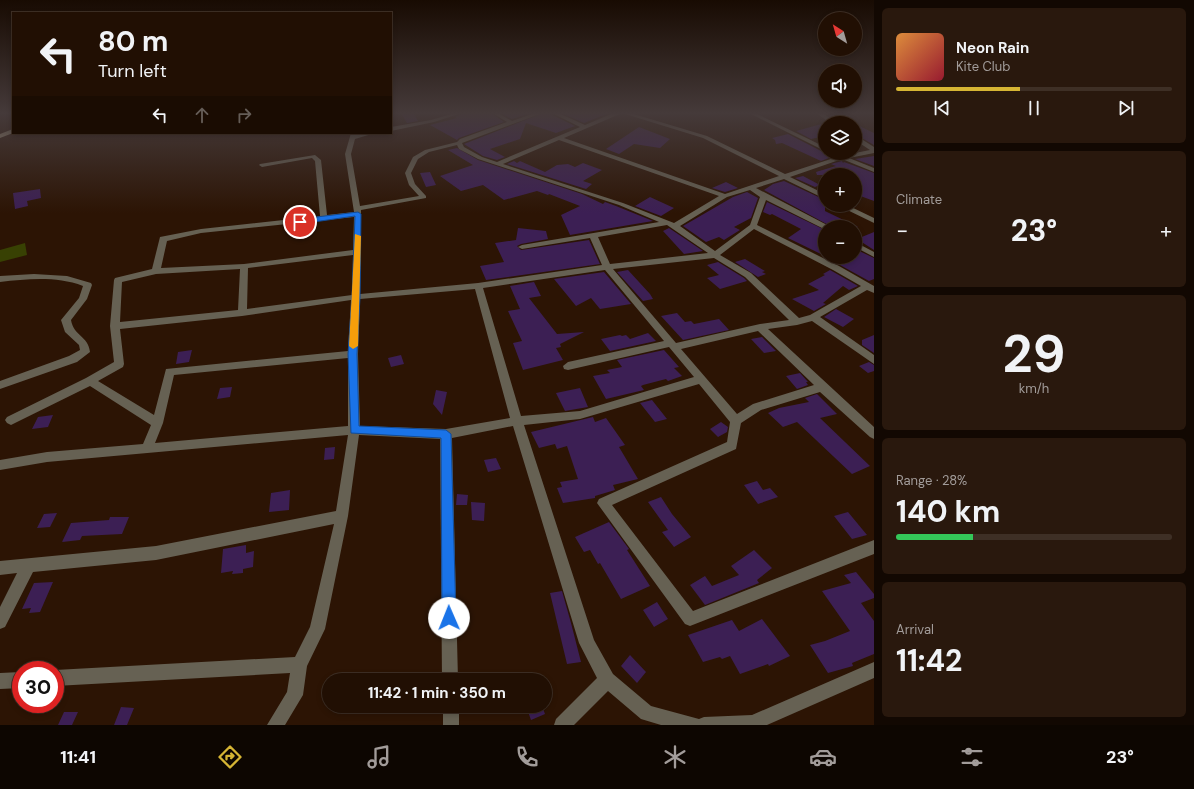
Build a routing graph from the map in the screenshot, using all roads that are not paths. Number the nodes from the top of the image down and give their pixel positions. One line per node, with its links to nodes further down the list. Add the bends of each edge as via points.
1 (351, 146): 19 (street, via 348,154)
2 (446, 146): 19 (street, via 427,150 415,158 408,173 412,186 424,197)
3 (460, 146): 11 (street, via 469,153)
4 (540, 146): 11 (street)
5 (581, 146): 17 (street)
6 (722, 146): 14 (street)
7 (874, 151): 8 (street)
8 (862, 153)
9 (833, 160): 14 (street)
10 (849, 160): 13 (street)
11 (497, 164): 24 (street, via 621,204)
12 (262, 165): 21 (street, via 313,156 318,160)
13 (874, 170)
14 (782, 176): 15 (street); 16 (street)
15 (751, 188): 17 (street); 18 (street)
16 (818, 194)
17 (725, 196): 24 (street)
18 (764, 196): 23 (street); 25 (street)
19 (358, 212): 21 (street); 29 (street)
20 (855, 212): 22 (street)
21 (324, 218): 34 (street, via 201,231 164,239)
22 (874, 221)
23 (818, 223)
24 (672, 224): 26 (street); 30 (street)
25 (753, 226): 30 (street); 37 (street)
26 (593, 235): 27 (street); 33 (street)
27 (522, 247)
28 (862, 248): 31 (street)
29 (357, 252): 32 (street); 38 (street)
30 (715, 255): 33 (street); 41 (street, via 748,275)
31 (874, 255)
32 (244, 266): 34 (street); 39 (street)
33 (607, 268): 36 (street); 44 (street)
34 (156, 271): 42 (street, via 118,280)
35 (0, 278): 50 (street, via 35,276 75,279 88,285 83,299 66,320 68,330 84,344 85,352 73,359)
36 (478, 286): 38 (street); 53 (street)
37 (871, 288): 40 (street)
38 (356, 297): 39 (street); 45 (street)
39 (242, 313): 42 (street)
40 (813, 316): 41 (street); 46 (street)
41 (797, 322): 43 (street)
42 (115, 326): 49 (street, via 119,364)
43 (760, 327): 44 (street); 51 (street)
44 (672, 345): 47 (street); 48 (street)
45 (353, 354): 55 (street, via 170,372); 56 (street)
46 (874, 360)
47 (568, 366)
48 (701, 379): 53 (street, via 580,415); 54 (street)
49 (90, 382): 52 (street); 55 (street)
50 (0, 385)
51 (822, 387): 54 (street, via 756,407); 58 (street)
52 (11, 420)
53 (517, 421): 57 (street); 71 (street, via 587,643)
54 (736, 421): 62 (street, via 732,445 603,502 690,619)
55 (157, 423): 59 (street)
56 (354, 430): 57 (street); 59 (street); 61 (street)
57 (446, 434): 68 (street)
58 (874, 434)
59 (147, 448): 60 (street, via 47,457)
60 (0, 465)
61 (342, 516): 63 (street, via 156,553); 66 (street, via 317,629)
62 (874, 547)
63 (29, 564): 64 (street); 65 (street)
64 (0, 568)
65 (0, 622)
66 (299, 666): 69 (street); 75 (street, via 295,694)
67 (874, 670): 74 (street)
68 (450, 673)
69 (64, 678)
70 (12, 680): 72 (street)
71 (607, 680): 77 (street); 78 (street, via 648,713)
72 (0, 681)
73 (451, 713): 76 (street)
74 (752, 724): 79 (street)
75 (275, 725)
76 (451, 725)
77 (562, 725)
78 (694, 725)
79 (704, 725)

